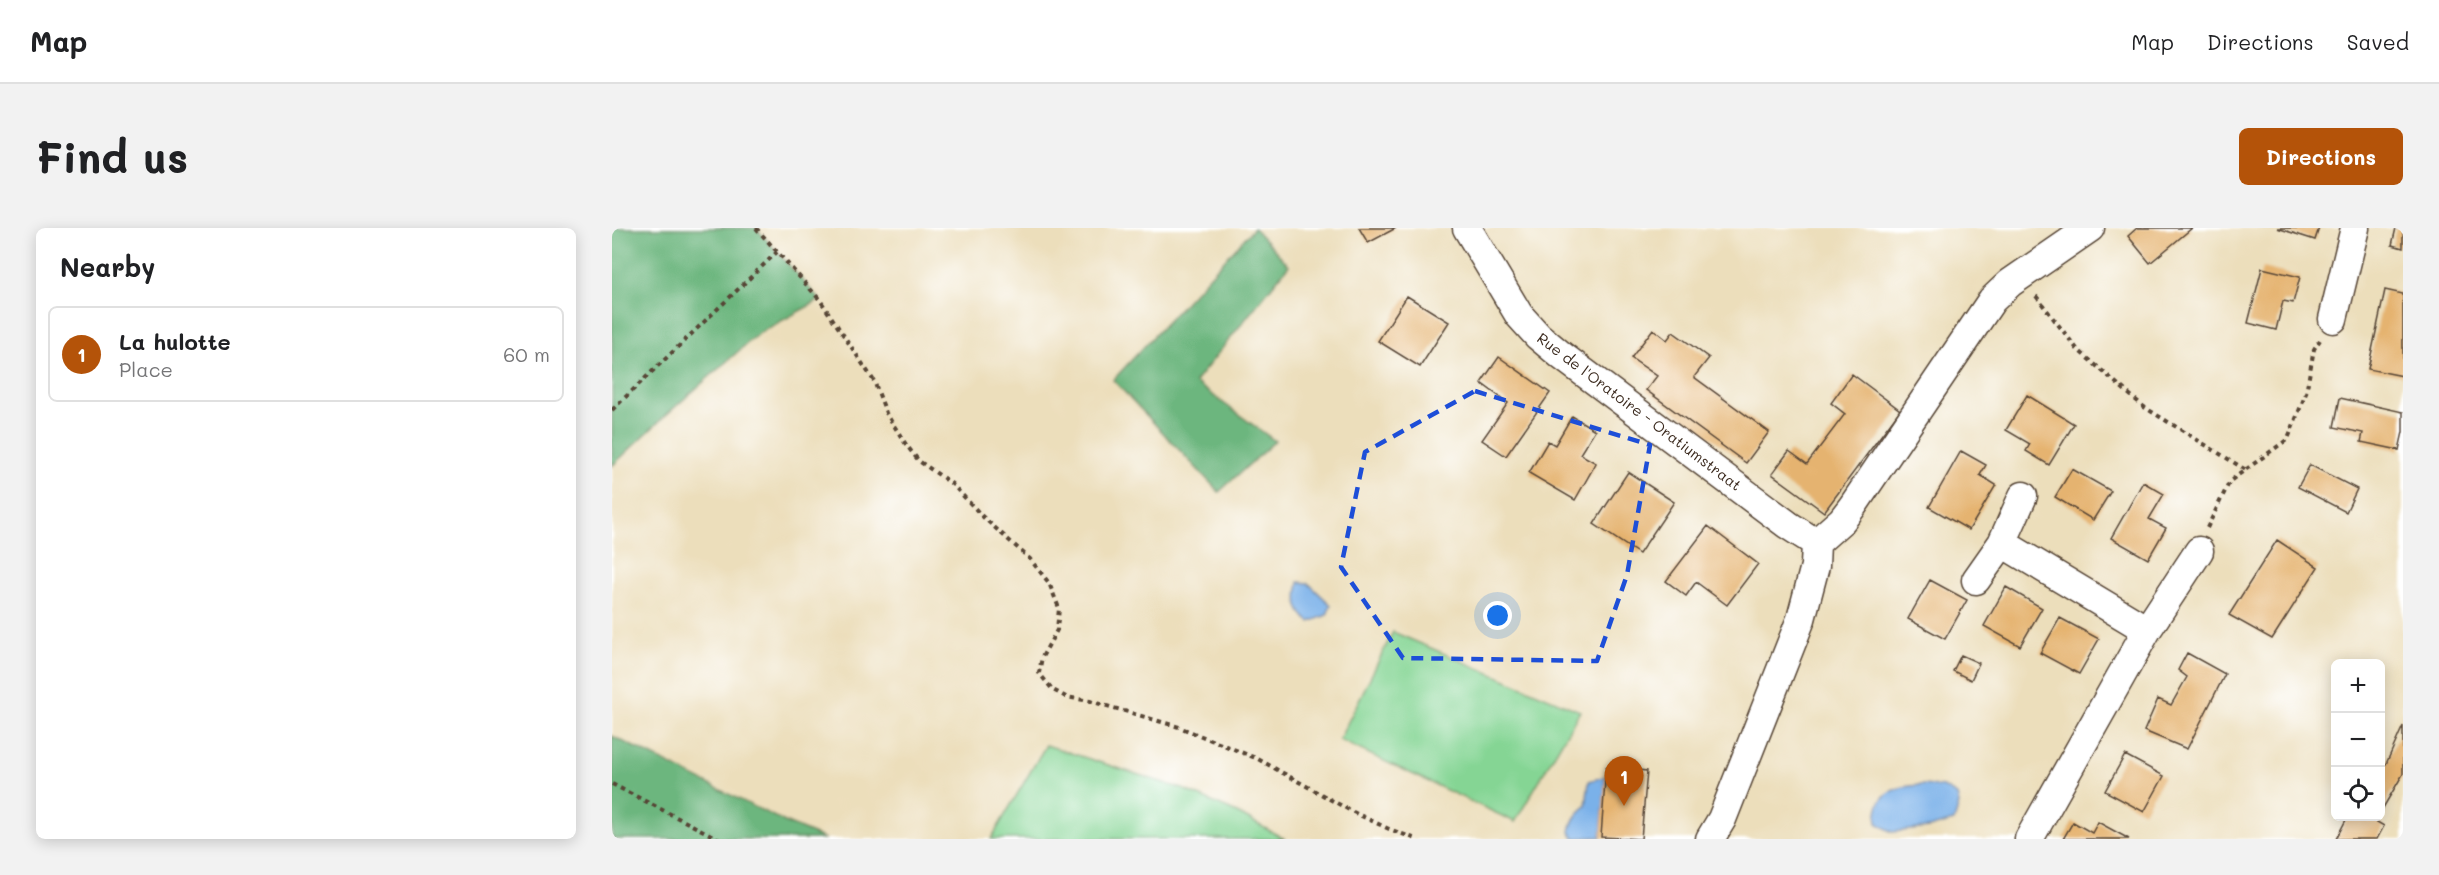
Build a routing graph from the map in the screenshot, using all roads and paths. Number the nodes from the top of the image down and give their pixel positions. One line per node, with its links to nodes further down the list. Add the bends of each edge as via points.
1 (756, 228): 5 (path)
2 (1467, 228): 11 (street, Rue de l'Oratoire - Oratiumstraat, via 1519,315 1538,336)
3 (2090, 228): 6 (street)
4 (2355, 228): 7 (street)
5 (777, 252): 8 (path); 18 (path, via 820,300 874,381 886,414 919,461 952,484 1030,560 1048,583 1059,608 1057,630 1042,657 1039,673 1053,690 1066,697 1179,727 1248,755 1389,830)
6 (2021, 276): 9 (path, via 2076,349 2144,406); 11 (street, via 1992,300 1852,507)
7 (2333, 320): 9 (path, via 2314,349 2306,393 2288,440)
8 (612, 410)
9 (2246, 470): 13 (path, via 2230,481 2208,523)
10 (2024, 496): 12 (street)
11 (1816, 543): 19 (street, via 1815,566 1801,619 1722,819)
12 (2002, 543): 14 (street); 15 (street)
13 (2199, 551): 15 (street)
14 (1976, 580)
15 (2147, 630): 20 (street)
16 (612, 784): 17 (path)
17 (719, 839)
18 (1416, 839)
19 (1710, 839)
20 (2029, 839)

